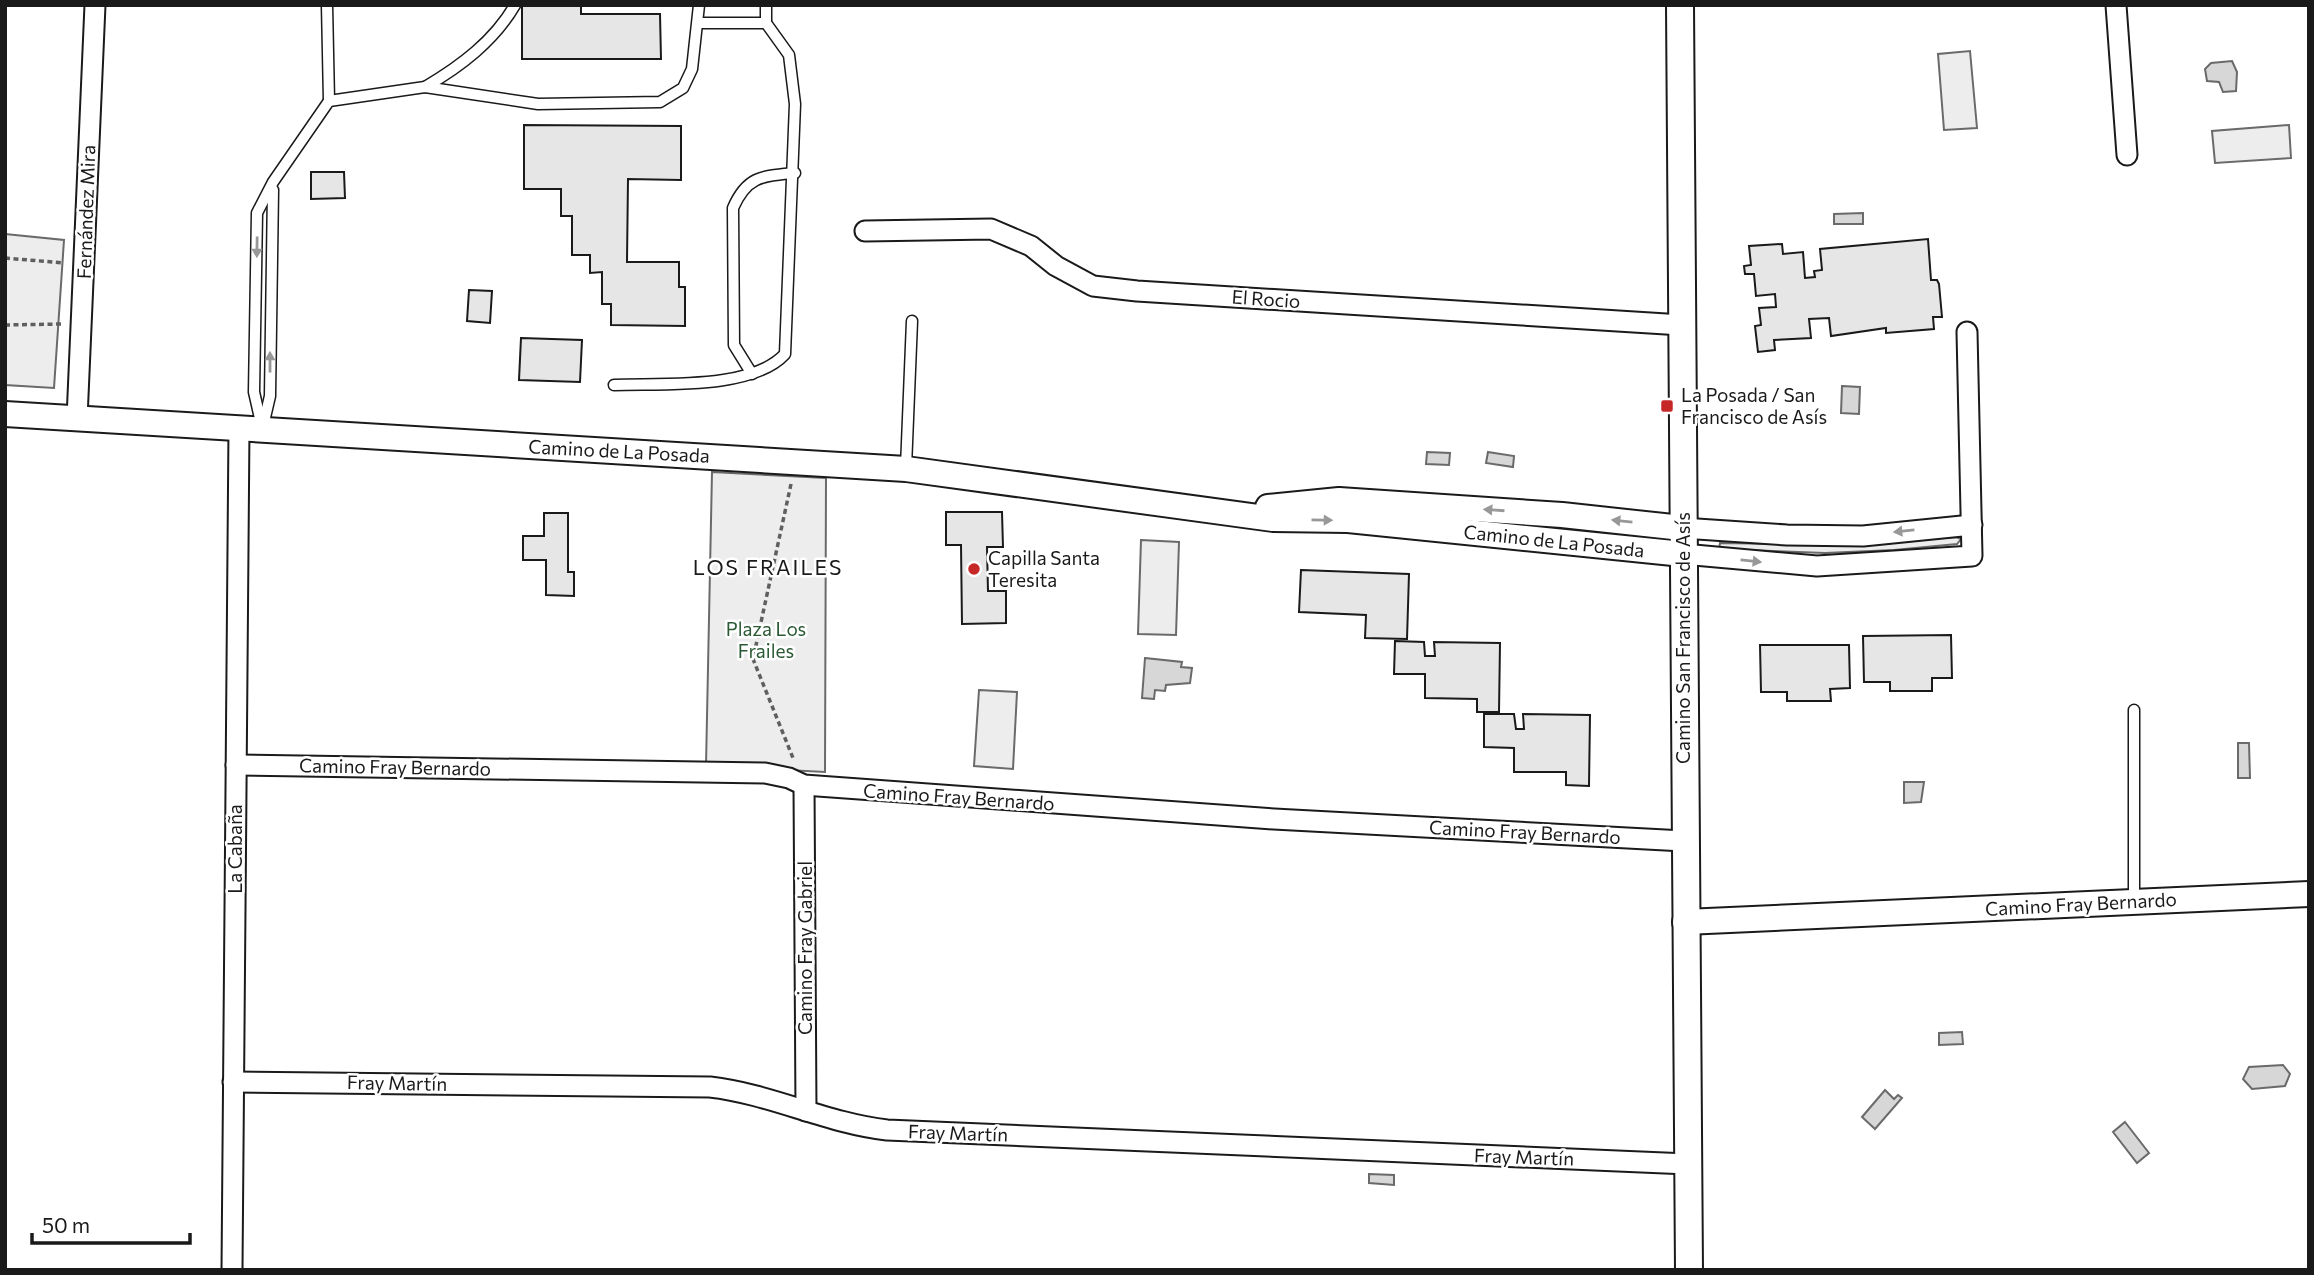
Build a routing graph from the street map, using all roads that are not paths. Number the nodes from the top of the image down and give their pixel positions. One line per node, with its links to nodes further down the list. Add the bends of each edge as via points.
1 (95, 5): 22 (street, Fernández Mira)
2 (327, 5): 11 (lane)
3 (515, 5): 10 (lane, via 462,65)
4 (699, 5): 8 (lane)
5 (766, 5): 9 (lane)
6 (1681, 5): 17 (main road, Camino San Francisco de Asís)
7 (2116, 5): 12 (street)
8 (698, 23): 9 (lane); 10 (lane, via 692,69 683,88 660,102 538,104)
9 (766, 23): 13 (lane, via 789,55 795,104)
10 (425, 87): 11 (lane)
11 (329, 101): 14 (lane)
12 (2127, 155)
13 (795, 173): 19 (lane, via 785,354 773,367); 19 (lane, via 764,176 742,188 733,208 734,345)
14 (273, 183): 23 (lane, one-way to 23, via 257,213); 23 (lane, one-way to 14, via 270,396)
15 (865, 231): 17 (street, El Rocio, via 991,229 1031,246 1093,286)
16 (912, 321): 24 (lane)
17 (1682, 325): 28 (main road, Camino San Francisco de Asís)
18 (1967, 332): 27 (street, Camino de La Posada)
19 (752, 374): 20 (lane, via 703,382)
20 (614, 385)
21 (5, 414): 22 (street, Camino de La Posada)
22 (77, 419): 23 (street, Camino de La Posada)
23 (251, 429): 24 (street, Camino de La Posada); 31 (street, La Cabaña)
24 (906, 469): 25 (street, Camino de La Posada)
25 (1230, 514): 26 (street, Camino de La Posada, one-way to 25, via 1339,500); 29 (street, Camino de La Posada, one-way to 29, via 1348,520)
26 (1562, 515): 28 (street, Camino de La Posada, one-way to 26); 29 (street)
27 (1972, 525): 28 (street, Camino de La Posada, one-way to 28, via 1863,536); 28 (street, Camino de La Posada, one-way to 27, via 1817,565 1972,556)
28 (1682, 541): 29 (street, Camino de La Posada); 33 (main road, Camino San Francisco de Asís)
29 (1560, 543)
30 (2134, 710): 35 (lane)
31 (236, 765): 32 (street, Camino Fray Bernardo, via 765,773); 37 (street, La Cabaña)
32 (804, 785): 33 (street, Camino Fray Bernardo, via 1274,819); 38 (street, Camino Fray Gabriel)
33 (1684, 841): 36 (main road, Camino San Francisco de Asís)
34 (2309, 894): 35 (street, Camino Fray Bernardo)
35 (2134, 902): 36 (street, Camino Fray Bernardo)
36 (1685, 922): 39 (main road, Camino San Francisco de Asís)
37 (233, 1082): 38 (street, Fray Martín, via 710,1087 748,1092); 40 (street, La Cabaña)
38 (806, 1111): 39 (street, Fray Martín, via 887,1130)
39 (1688, 1164): 41 (main road, Camino San Francisco de Asís)
40 (232, 1270)
41 (1689, 1270)

